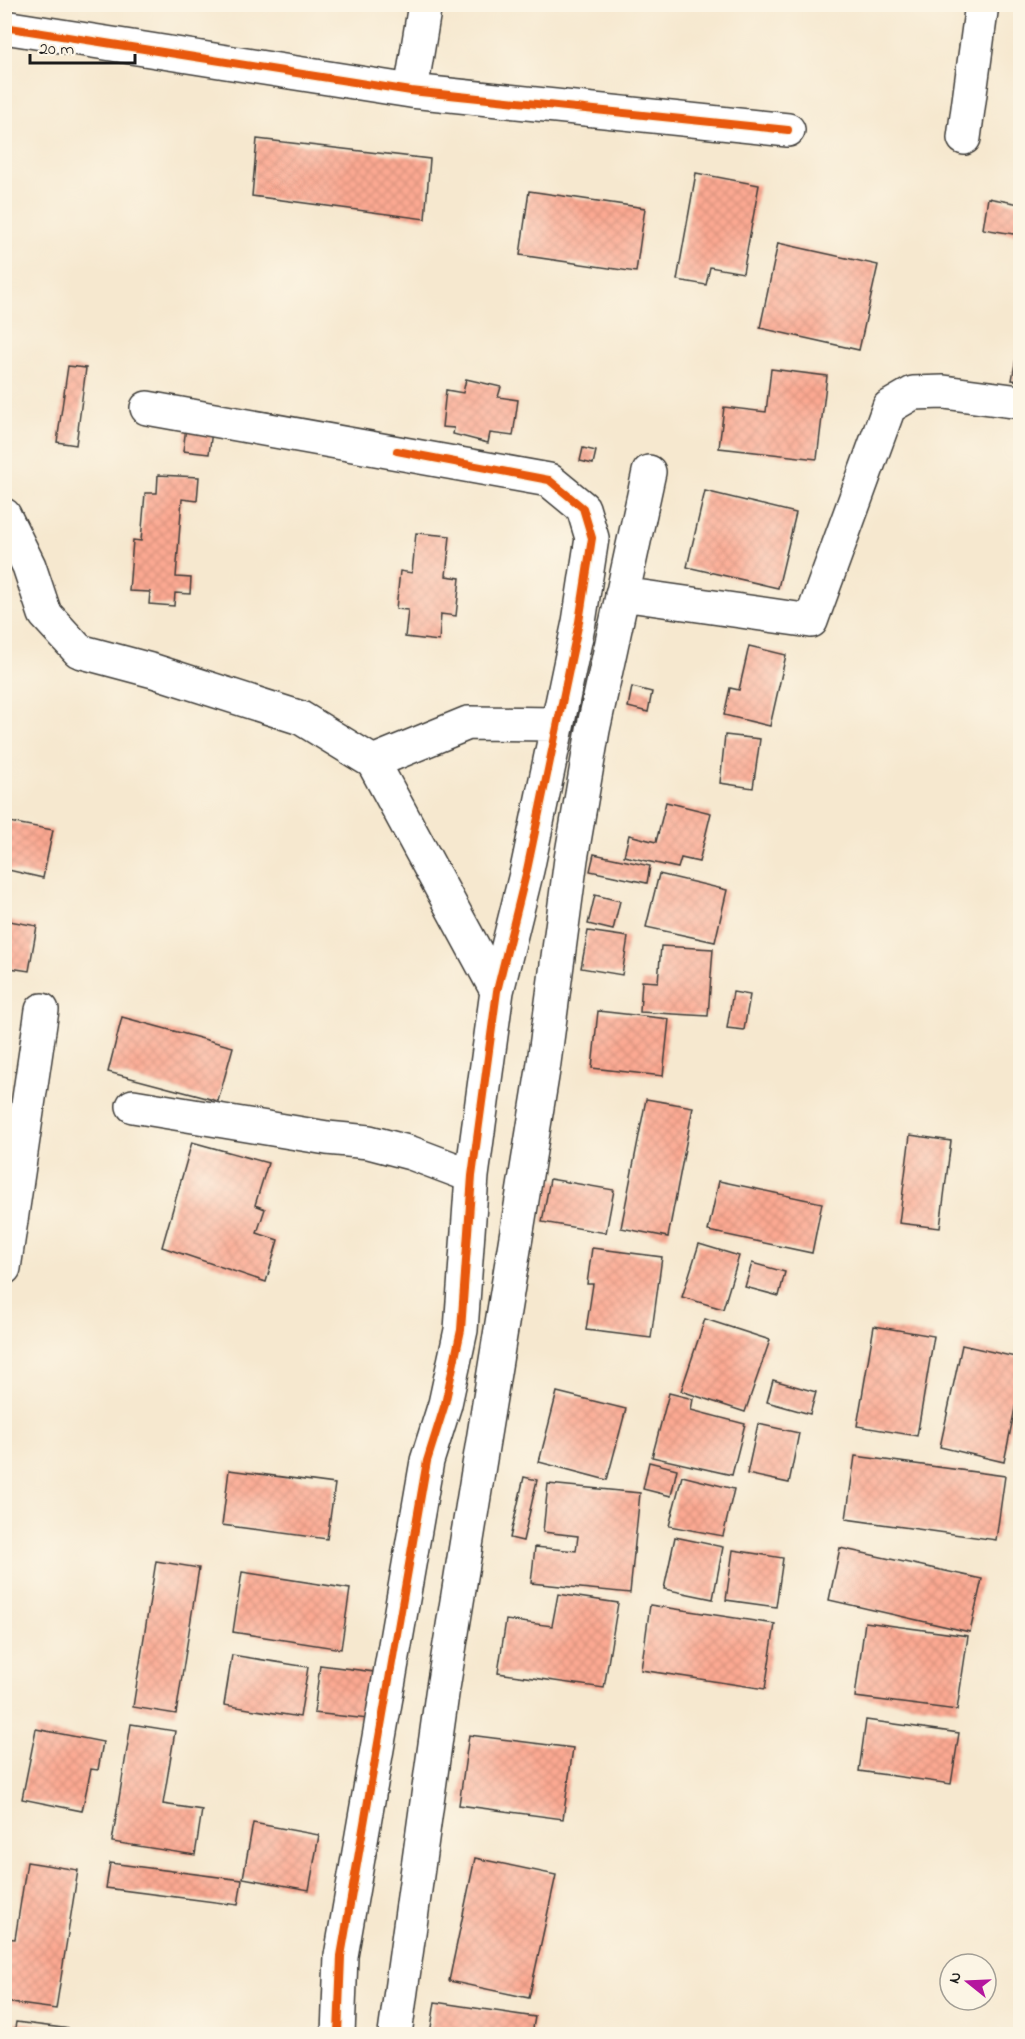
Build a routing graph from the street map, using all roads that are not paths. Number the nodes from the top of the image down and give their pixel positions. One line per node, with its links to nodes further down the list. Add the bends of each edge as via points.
1 (425, 4): 4 (street)
2 (982, 4): 6 (street)
3 (4, 27): 4 (street)
4 (411, 91): 5 (street)
5 (788, 130)
6 (964, 138)
7 (1020, 402): 11 (street, via 944,392 913,393 889,407 811,621)
8 (147, 408): 12 (street, via 549,480 583,508 592,538 579,622)
9 (649, 472): 11 (street)
10 (4, 515): 13 (street, via 29,567 45,614 79,651 301,718)
11 (622, 594): 20 (street, via 571,859 543,1070 473,1494)
12 (556, 724): 13 (street, via 468,723); 14 (street, via 527,870)
13 (373, 762): 14 (street)
14 (497, 991): 17 (street)
15 (42, 1010): 18 (street)
16 (133, 1106): 17 (street, via 369,1142)
17 (472, 1176): 19 (street, via 461,1330 445,1404 427,1461 341,1956)
18 (4, 1268)
19 (338, 2034)
20 (394, 2034)

